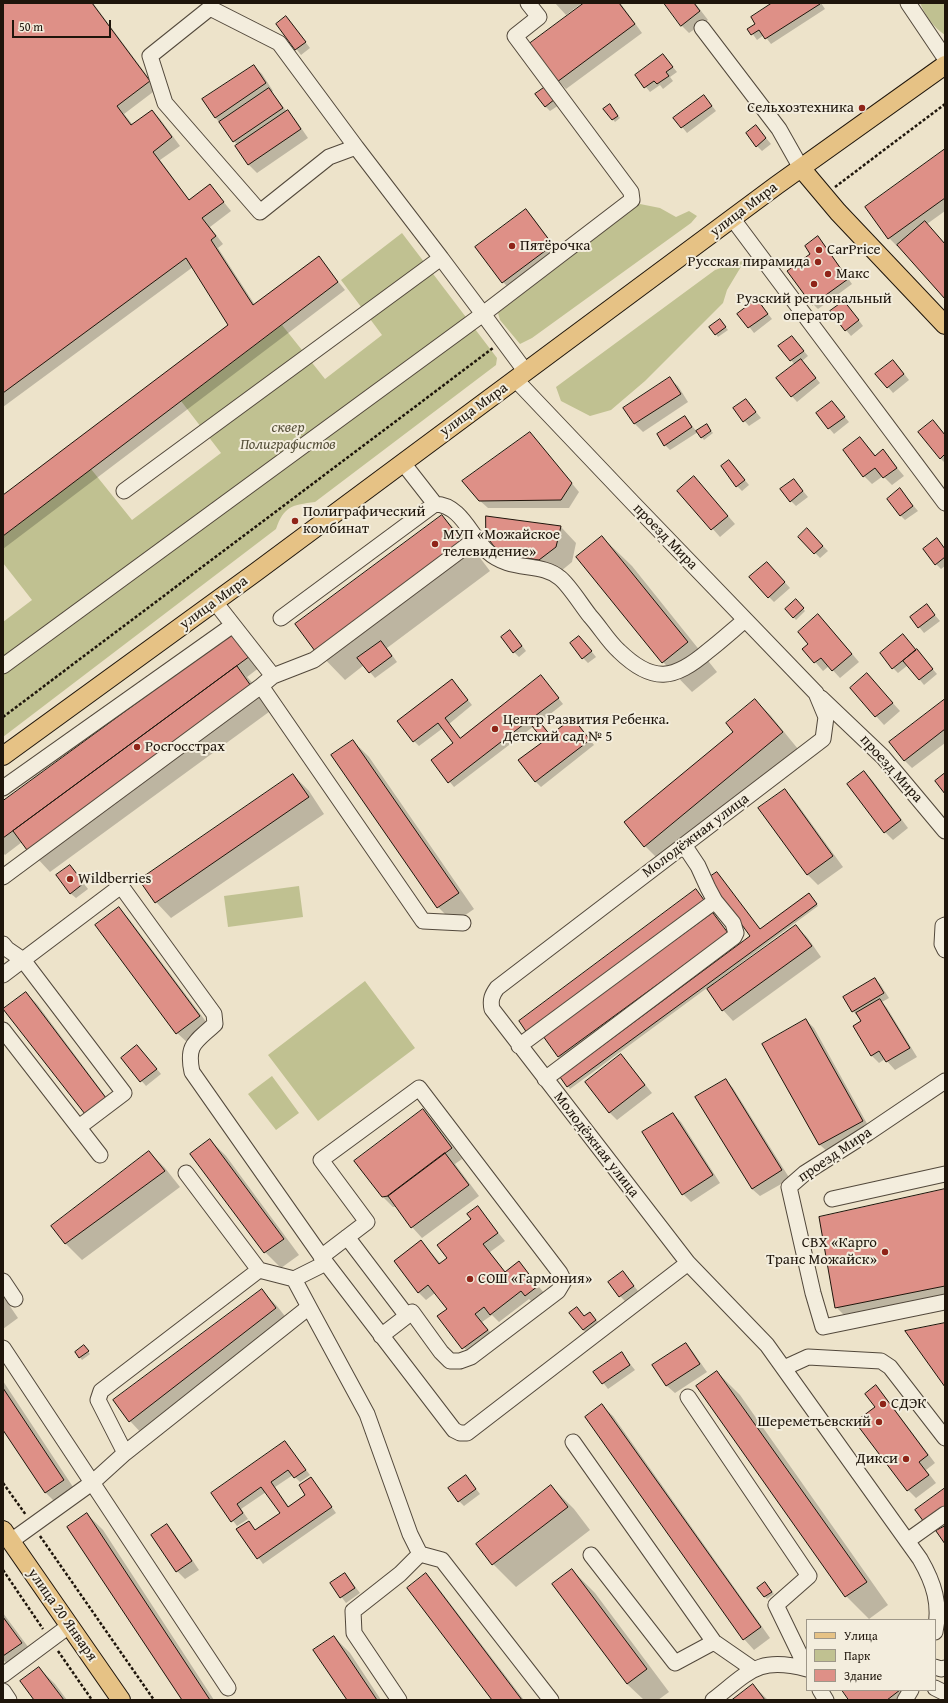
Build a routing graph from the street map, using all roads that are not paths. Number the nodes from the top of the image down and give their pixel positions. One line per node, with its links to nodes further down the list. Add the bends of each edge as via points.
1 (528, 3): 10 (street, via 539,17 515,36 631,192 632,200)
2 (908, 3): 4 (street)
3 (702, 28): 7 (street, via 779,129)
4 (945, 58)
5 (945, 65): 7 (main road, улица Мира)
6 (356, 147): 6 (street, проезд Мира, via 329,157 260,212 165,103 150,56 210,8 279,43); 9 (street, проезд Мира)
7 (801, 168): 8 (main road, улица Мира); 11 (main road)
8 (732, 218): 12 (main road, улица Мира); 15 (street)
9 (441, 258): 10 (street, проезд Мира); 14 (street)
10 (483, 314): 12 (street, проезд Мира, via 503,341); 22 (street)
11 (945, 325)
12 (521, 376): 13 (main road, улица Мира); 20 (street, проезд Мира)
13 (403, 463): 16 (street); 18 (main road, улица Мира)
14 (124, 491)
15 (945, 503)
16 (435, 504): 17 (street, via 450,508); 19 (street)
17 (477, 538): 20 (street, via 487,550 508,564 543,570 560,577 618,650 646,671 667,675 680,671 695,662); 23 (street, via 314,660)
18 (215, 602): 21 (street); 27 (main road, улица Мира)
19 (281, 618)
20 (745, 620): 25 (street, проезд Мира)
21 (233, 625): 23 (street); 28 (street)
22 (3, 666)
23 (273, 676): 24 (street)
24 (261, 686): 31 (street); 33 (street, via 423,921)
25 (816, 693): 26 (street, проезд Мира, via 826,717); 29 (street, проезд Мира, via 883,757)
26 (823, 739): 30 (street, Молодёжная улица)
27 (3, 756)
28 (3, 788)
29 (945, 831)
30 (684, 845): 32 (street, via 698,866); 40 (street, Молодёжная улица, via 497,988 492,996 492,1009)
31 (3, 877)
32 (715, 901): 40 (street); 41 (street, via 733,923 736,933 734,937)
33 (463, 922)
34 (945, 924): 36 (street, via 942,944)
35 (3, 944): 37 (street)
36 (945, 950)
37 (23, 960): 38 (street); 43 (street, via 124,1093); 49 (street, via 121,886 214,1014 215,1024 191,1047 192,1072)
38 (3, 975)
39 (3, 1030): 43 (street)
40 (519, 1046): 41 (street, Молодёжная улица)
41 (545, 1079): 50 (street, Молодёжная улица)
42 (945, 1080): 55 (street, проезд Мира, via 805,1173 789,1187 823,1327)
43 (79, 1127): 44 (street)
44 (100, 1155)
45 (186, 1174): 51 (street)
46 (945, 1174): 47 (street)
47 (832, 1199)
48 (347, 1237): 49 (street); 57 (street); 57 (street, via 367,1222 321,1160 419,1088 560,1272 564,1281 558,1291 471,1358 460,1362 450,1361 441,1352 412,1312)
49 (324, 1260): 52 (street); 58 (street)
50 (688, 1263): 58 (street, via 467,1433 454,1430); 60 (street, Молодёжная улица, via 767,1345)
51 (259, 1270): 52 (street); 64 (street, via 101,1391 98,1400)
52 (294, 1278): 56 (street)
53 (3, 1281): 54 (street)
54 (15, 1299)
55 (945, 1302)
56 (309, 1308): 64 (street); 69 (street, via 367,1414 410,1534)
57 (407, 1316): 58 (street)
58 (381, 1336)
59 (3, 1348): 65 (street)
60 (784, 1368): 62 (street, via 808,1357 880,1361 890,1367); 68 (street, Молодёжная улица)
61 (688, 1397): 74 (street, via 809,1576 776,1605)
62 (945, 1438)
63 (573, 1442): 73 (street)
64 (125, 1453): 65 (street)
65 (93, 1482): 67 (street, via 33,1525); 78 (street)
66 (945, 1514): 68 (street)
67 (7, 1536): 71 (main road, улица 20 Января)
68 (907, 1541): 72 (street, Молодёжная улица, via 932,1582 937,1602)
69 (420, 1554): 86 (street, via 400,1574 353,1610 354,1633); 87 (street, via 442,1560)
70 (591, 1555): 73 (street, via 675,1663)
71 (69, 1626): 77 (street); 85 (main road, улица 20 Января)
72 (936, 1626)
73 (714, 1642): 75 (street)
74 (806, 1667)
75 (753, 1669): 76 (street, via 770,1664); 88 (street)
76 (806, 1669)
77 (3, 1675)
78 (228, 1688)
79 (936, 1688): 83 (street)
80 (3, 1691): 84 (street)
81 (821, 1691): 89 (street)
82 (910, 1691): 90 (street)
83 (945, 1693)
84 (9, 1700)
85 (121, 1700)
86 (399, 1700)
87 (552, 1700)
88 (713, 1700)
89 (826, 1700)
90 (904, 1700)

